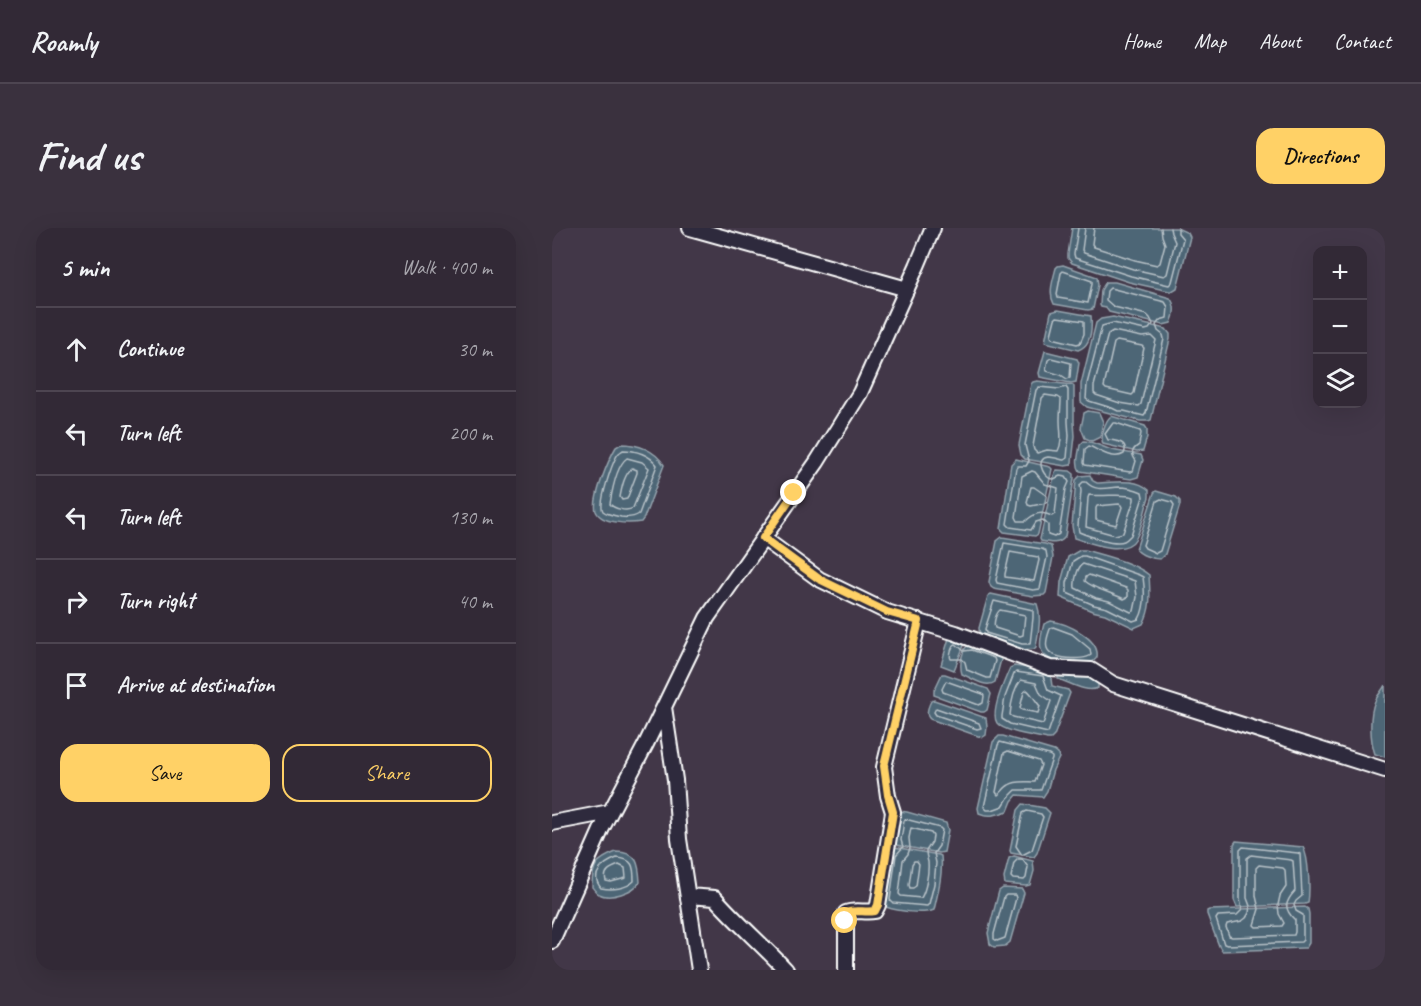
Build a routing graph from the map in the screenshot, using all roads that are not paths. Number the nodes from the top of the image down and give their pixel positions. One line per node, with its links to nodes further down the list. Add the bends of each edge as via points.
1 (690, 228): 3 (street)
2 (933, 228): 3 (street)
3 (907, 289): 4 (street, via 860,393)
4 (763, 538): 5 (street, via 819,579 887,612); 6 (street, via 707,618)
5 (919, 621): 7 (street, via 1050,668 1091,669 1113,684); 14 (street, via 884,766 893,812 878,905 868,913 846,913)
6 (664, 707): 8 (street); 10 (street)
7 (1385, 770)
8 (610, 812): 9 (street); 11 (street)
9 (552, 823)
10 (688, 896): 12 (street); 13 (street, via 715,898)
11 (552, 940)
12 (699, 970)
13 (786, 970)
14 (846, 970)

